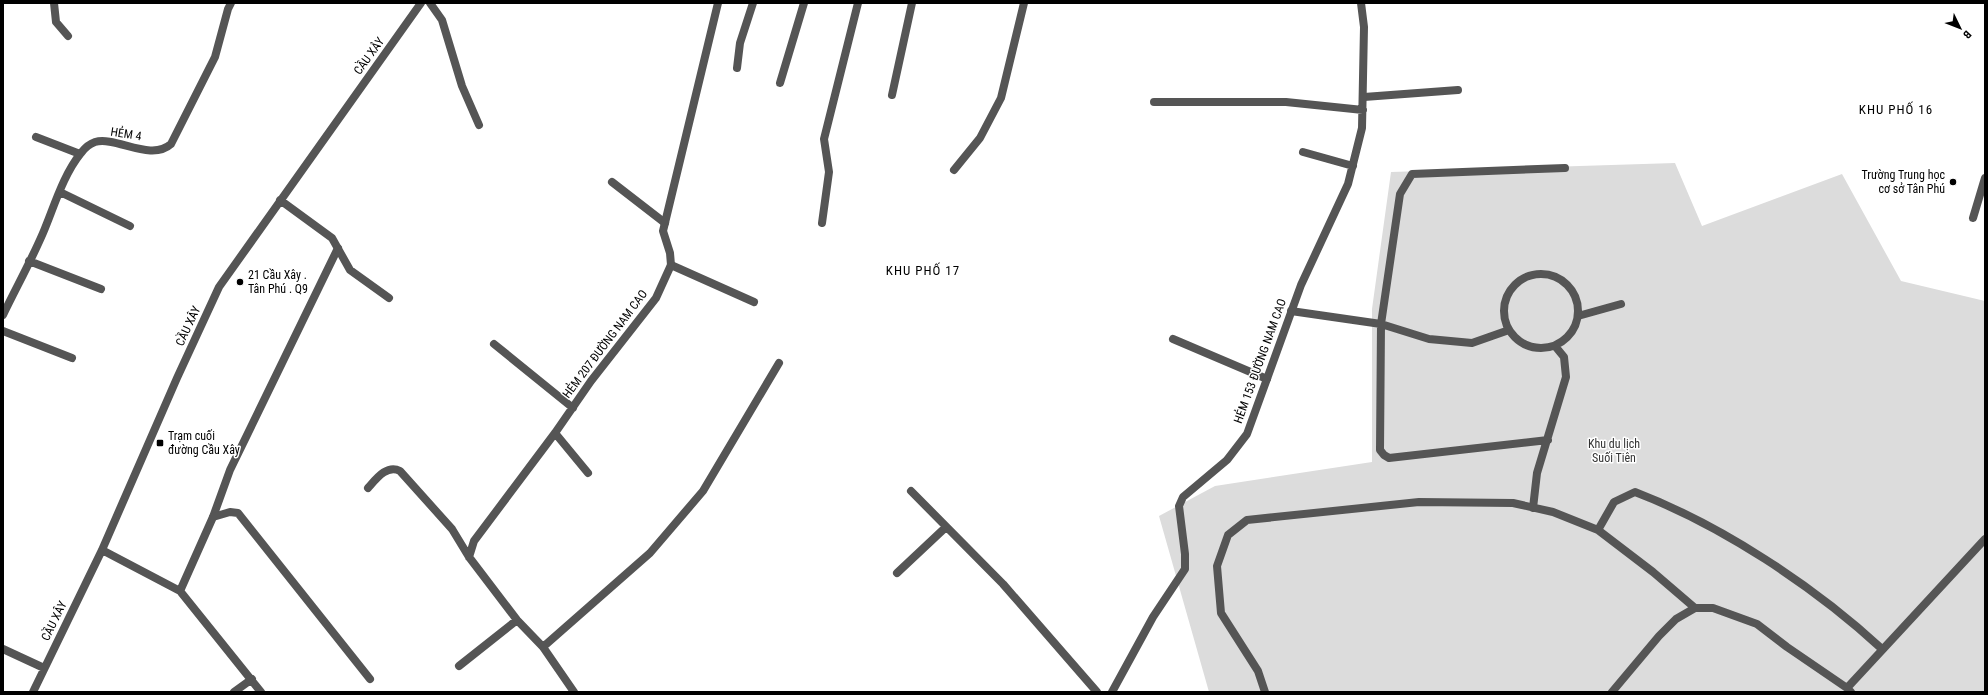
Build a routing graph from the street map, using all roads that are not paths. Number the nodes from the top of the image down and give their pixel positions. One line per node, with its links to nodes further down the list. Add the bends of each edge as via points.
1 (54, 3): 12 (street, via 56,22)
2 (232, 3): 23 (street, HẺM 4, via 214,57 167,148 138,149 96,142 88,145)
3 (421, 3): 30 (street, CẦU XÂY)
4 (430, 3): 20 (street, via 442,20 462,86)
5 (718, 3): 32 (street)
6 (753, 3): 13 (street, via 740,44)
7 (804, 3): 14 (street)
8 (858, 3): 33 (street, via 824,138 829,172)
9 (912, 3): 16 (street)
10 (1024, 3): 26 (street, via 1001,98 980,138)
11 (1361, 3): 17 (street, HẺM 153 ĐƯỜNG NAM CAO, via 1364,27)
12 (68, 36)
13 (737, 68)
14 (780, 83)
15 (1458, 90): 17 (street)
16 (892, 95)
17 (1364, 97): 19 (street, HẺM 153 ĐƯỜNG NAM CAO)
18 (1154, 102): 19 (street, via 1286,102)
19 (1363, 110): 24 (street, HẺM 153 ĐƯỜNG NAM CAO, via 1362,128)
20 (479, 125)
21 (36, 137): 23 (street)
22 (1303, 152): 24 (street)
23 (80, 154): 29 (street, HẺM 4)
24 (1353, 166): 42 (street, HẺM 153 ĐƯỜNG NAM CAO, via 1348,184)
25 (1565, 168): 45 (street, via 1412,174 1400,194)
26 (954, 170)
27 (1985, 178): 31 (street)
28 (612, 182): 32 (street)
29 (60, 192): 34 (street); 36 (street, HẺM 4)
30 (280, 200): 35 (street, via 332,238); 65 (street, CẦU XÂY, via 219,287 176,378)
31 (1973, 218)
32 (665, 223): 37 (street, via 663,231)
33 (822, 223)
34 (130, 226)
35 (338, 248): 39 (street, via 350,270); 61 (street, via 233,464)
36 (29, 261): 38 (street); 43 (street, HẺM 4)
37 (671, 265): 40 (street); 54 (street, HẺM 207 ĐƯỜNG NAM CAO, via 656,298)
38 (101, 289)
39 (389, 298)
40 (754, 302)
41 (1621, 304): 44 (street)
42 (1291, 310): 45 (street); 53 (street, HẺM 153 ĐƯỜNG NAM CAO)
43 (3, 315)
44 (1578, 316): 46 (street, via 1576,298 1565,282 1554,276 1528,276 1517,283 1504,305); 50 (street, via 1574,329 1566,339)
45 (1381, 324): 46 (street, via 1429,339 1472,343); 56 (street, via 1380,450 1384,455 1389,458)
46 (1509, 330): 50 (street, via 1518,340 1529,346)
47 (3, 331): 51 (street)
48 (1173, 339): 53 (street)
49 (494, 344): 54 (street)
50 (1554, 346): 56 (street, via 1564,357 1566,378)
51 (72, 358)
52 (779, 363): 71 (street, via 703,491 650,553)
53 (1266, 379): 84 (street, HẺM 153 ĐƯỜNG NAM CAO, via 1247,434 1227,460 1183,497 1179,506 1185,554 1184,569 1153,617)
54 (572, 408): 55 (street, HẺM 207 ĐƯỜNG NAM CAO)
55 (555, 434): 57 (street); 66 (street, HẺM 207 ĐƯỜNG NAM CAO, via 474,541)
56 (1548, 440): 60 (street, via 1537,473)
57 (588, 472)
58 (368, 488): 66 (street, via 388,470 400,471 452,529)
59 (911, 491): 62 (street)
60 (1533, 508): 63 (street, via 1553,512); 85 (street, via 1513,503 1419,502 1247,520 1228,535 1217,566 1222,613 1258,671)
61 (213, 517): 68 (street); 77 (street, via 230,512 238,513)
62 (946, 527): 67 (street); 83 (street, via 1003,584)
63 (1598, 530): 69 (street); 73 (street, via 1614,502 1635,492 1668,505 1738,542 1818,596)
64 (1985, 539): 73 (street)
65 (102, 550): 68 (street); 75 (street, CẦU XÂY)
66 (469, 557): 70 (street)
67 (897, 573)
68 (180, 590): 76 (street)
69 (1695, 608): 78 (street, via 1713,608 1757,624); 86 (street, via 1676,620 1659,636)
70 (517, 620): 71 (street); 74 (street)
71 (543, 647): 82 (street)
72 (3, 649): 75 (street)
73 (1882, 649): 78 (street)
74 (459, 666)
75 (44, 668): 79 (street, CẦU XÂY)
76 (252, 679): 80 (street); 81 (street)
77 (370, 679)
78 (1849, 690)
79 (33, 692)
80 (234, 692)
81 (262, 692)
82 (574, 692)
83 (1097, 692)
84 (1112, 692)
85 (1265, 692)
86 (1612, 692)

